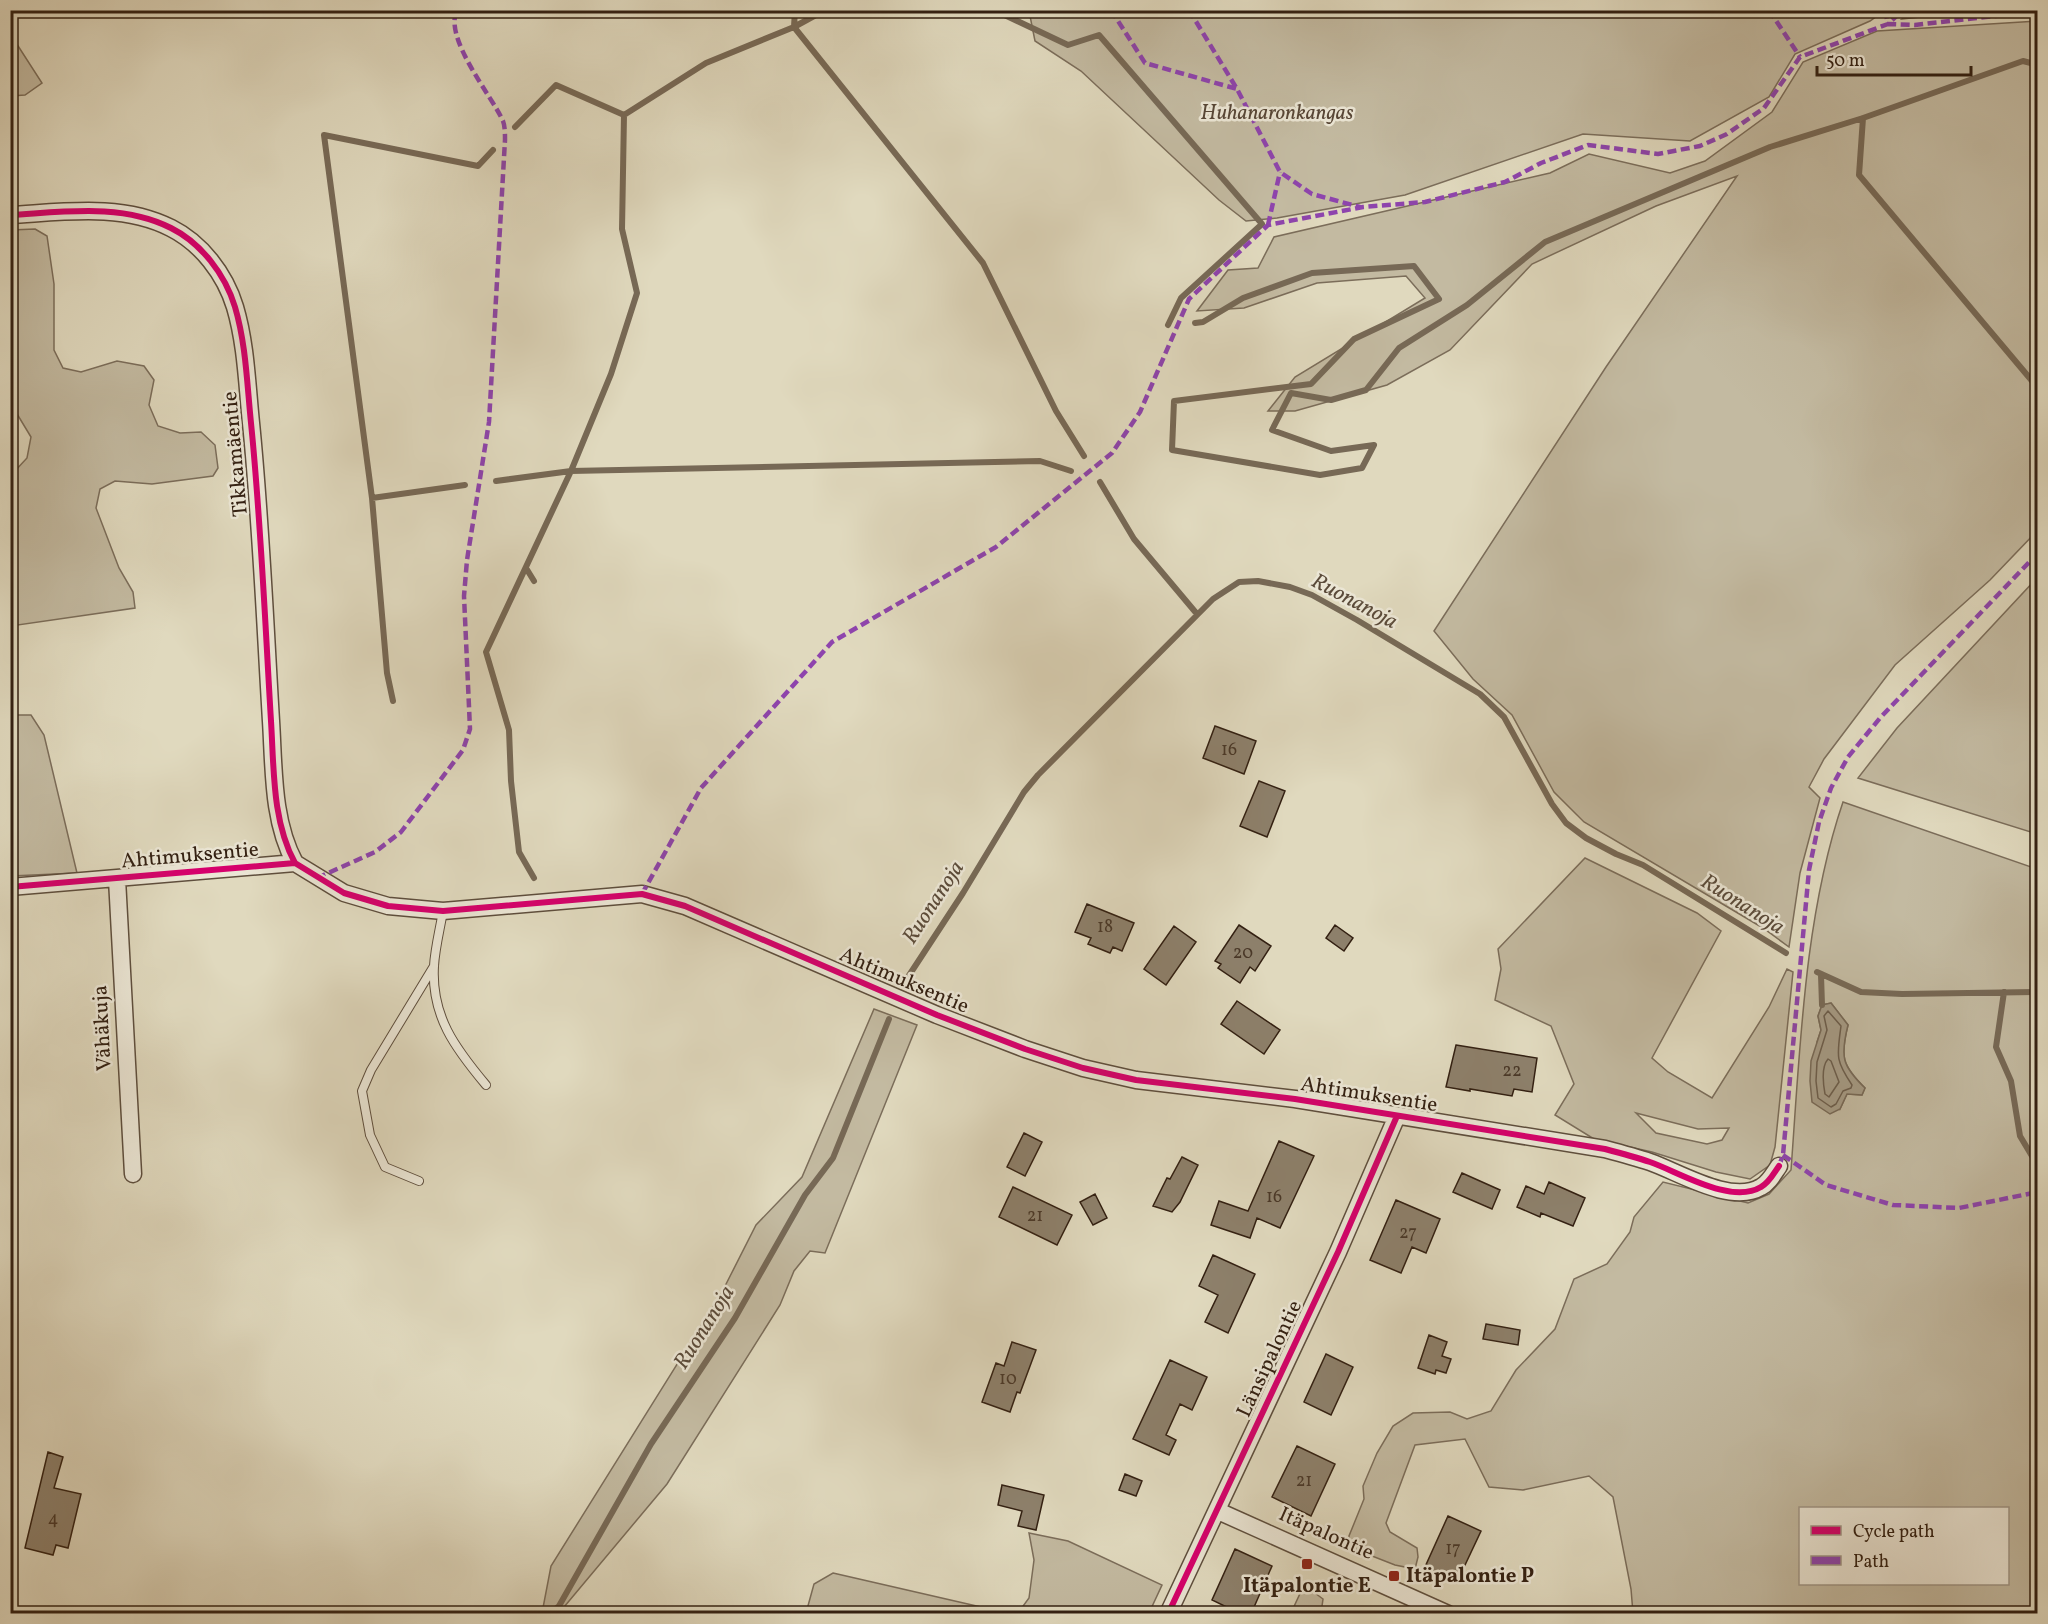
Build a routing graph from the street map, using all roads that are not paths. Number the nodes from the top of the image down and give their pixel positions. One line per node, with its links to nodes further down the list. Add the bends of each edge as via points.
1 (10, 215): 2 (street, Tikkamäentie, via 91,210 146,218 192,241 225,282 242,340 254,450 280,826)
2 (295, 863): 3 (street, Ahtimuksentie); 5 (street, Ahtimuksentie, via 365,901)
3 (117, 879): 4 (street, Ahtimuksentie); 10 (street, Vähäkuja)
4 (10, 887)
5 (443, 911): 6 (lane); 8 (street, Ahtimuksentie, via 642,894 685,906 938,1015 1083,1068 1136,1080)
6 (434, 966): 7 (lane, via 442,1022); 11 (lane, via 362,1090 370,1135 385,1167)
7 (486, 1085)
8 (1397, 1116): 9 (street, Ahtimuksentie, via 1605,1149 1732,1192 1761,1187); 12 (street, Länsipalontie)
9 (1779, 1166)
10 (133, 1174)
11 (419, 1181)
12 (1218, 1511): 13 (street, Länsipalontie); 14 (street, Itäpalontie)
13 (1168, 1614)
14 (1448, 1614)

